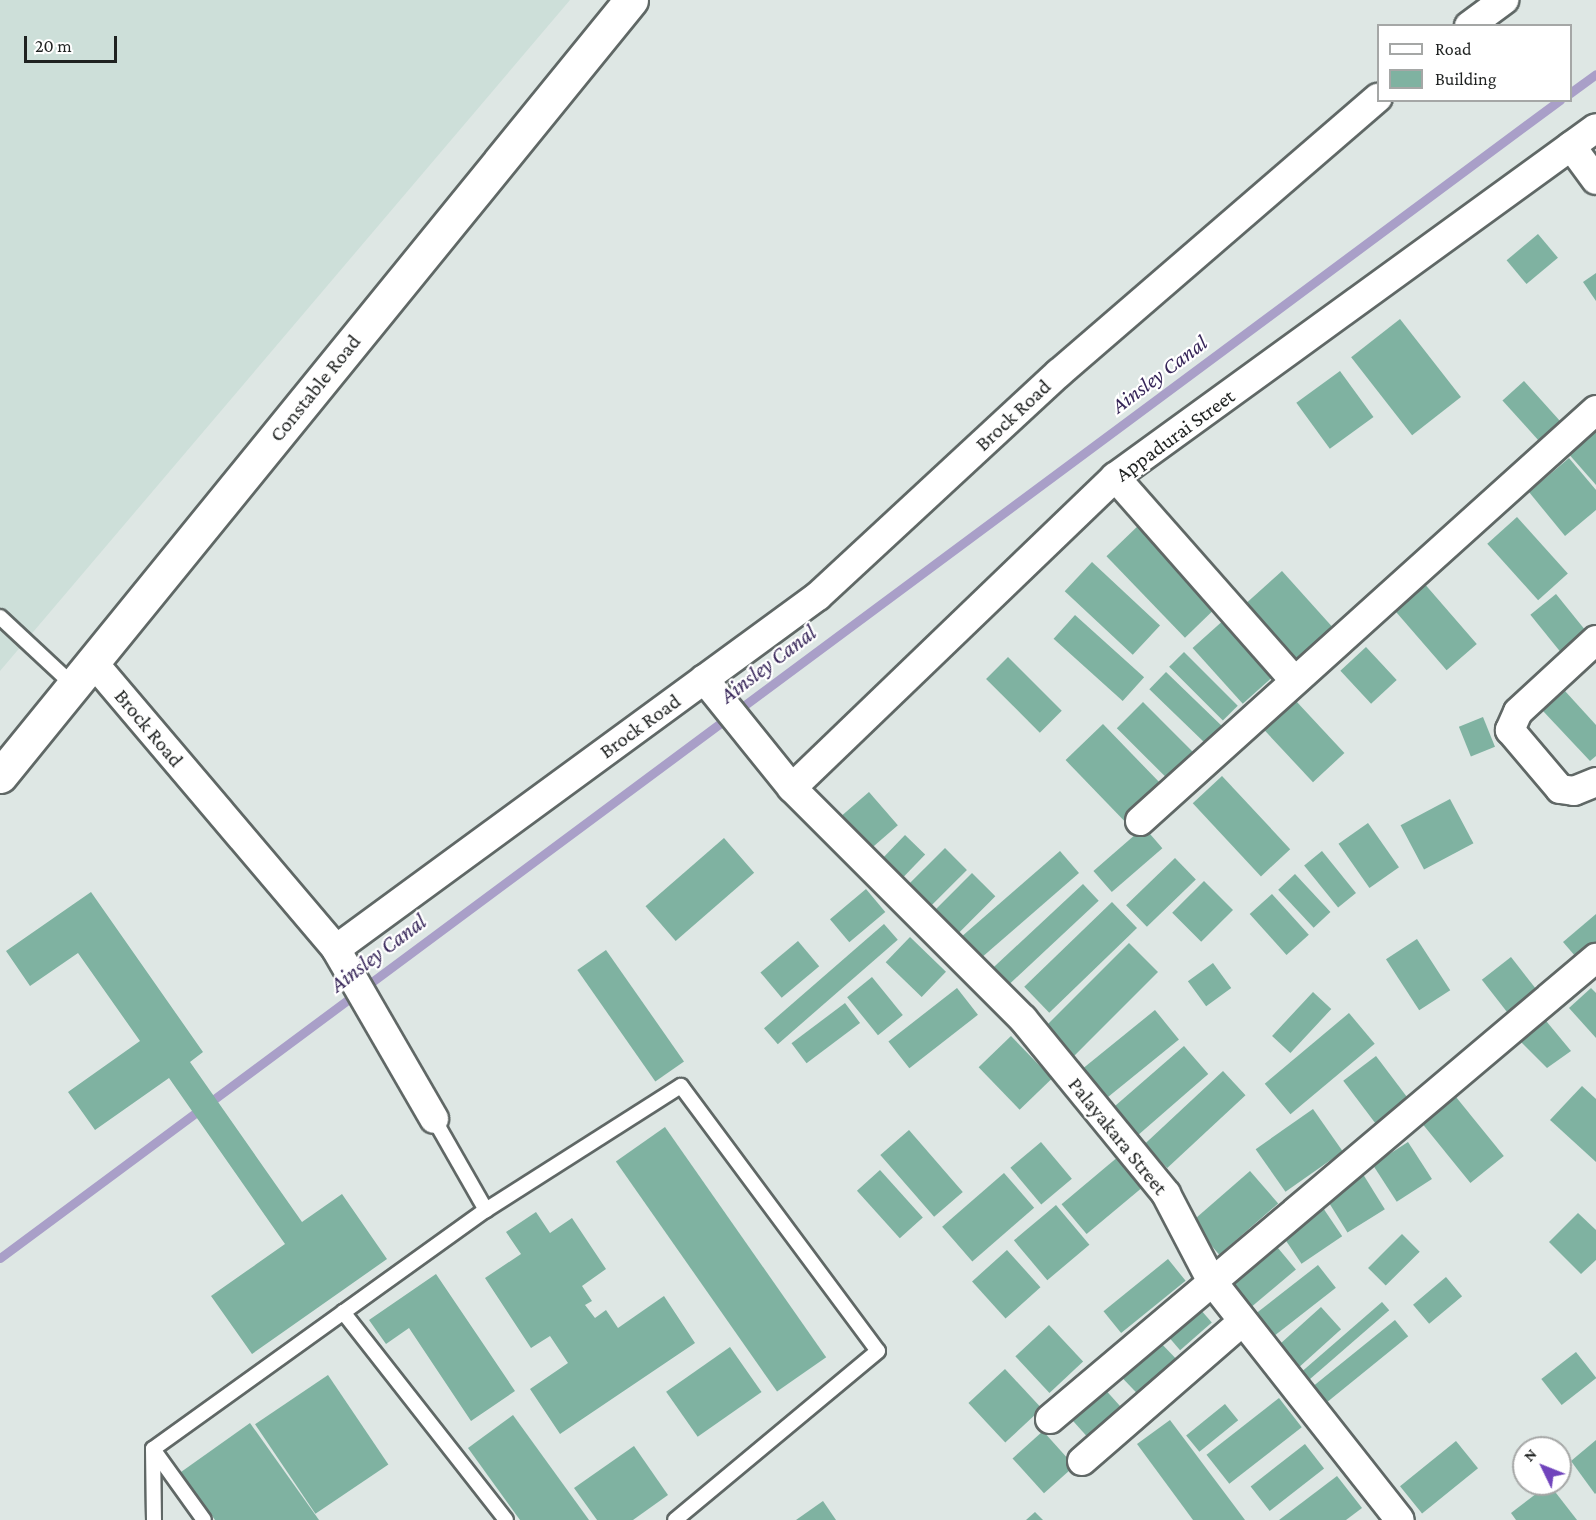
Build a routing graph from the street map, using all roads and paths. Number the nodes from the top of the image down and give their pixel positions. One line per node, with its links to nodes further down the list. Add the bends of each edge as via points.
1 (631, 0): 12 (street, Constable Road)
2 (1504, 0): 3 (street)
3 (1472, 24)
4 (1377, 99): 13 (street, Brock Road, via 1059,373 818,596)
5 (1596, 128): 6 (street, Appadurai Street)
6 (1571, 146): 7 (street); 9 (street, Appadurai Street)
7 (1596, 180)
8 (1596, 410): 14 (street)
9 (1115, 477): 14 (street); 17 (street, Appadurai Street)
10 (0, 617): 12 (lane)
11 (1596, 640): 16 (street, via 1518,712 1510,730 1560,789 1574,791)
12 (83, 673): 15 (street, Constable Road); 19 (street, Brock Road)
13 (704, 679): 17 (street, Palayakara Street); 19 (street, Brock Road)
14 (1294, 680): 18 (street)
15 (0, 776)
16 (1596, 782)
17 (792, 788): 23 (street, Palayakara Street, via 1023,1019 1166,1194)
18 (1140, 821)
19 (336, 949): 21 (street)
20 (1591, 972): 23 (street)
21 (434, 1119): 22 (lane)
22 (486, 1210): 24 (lane); 33 (lane, via 681,1086 878,1351)
23 (1211, 1280): 25 (street, Palayakara Street); 26 (street)
24 (343, 1312): 27 (lane); 32 (lane)
25 (1243, 1321): 28 (street); 29 (street, Palayakara Street)
26 (1050, 1419)
27 (153, 1449): 30 (lane); 31 (lane)
28 (1082, 1461)
29 (1393, 1518)
30 (154, 1520)
31 (204, 1520)
32 (506, 1520)
33 (675, 1520)

